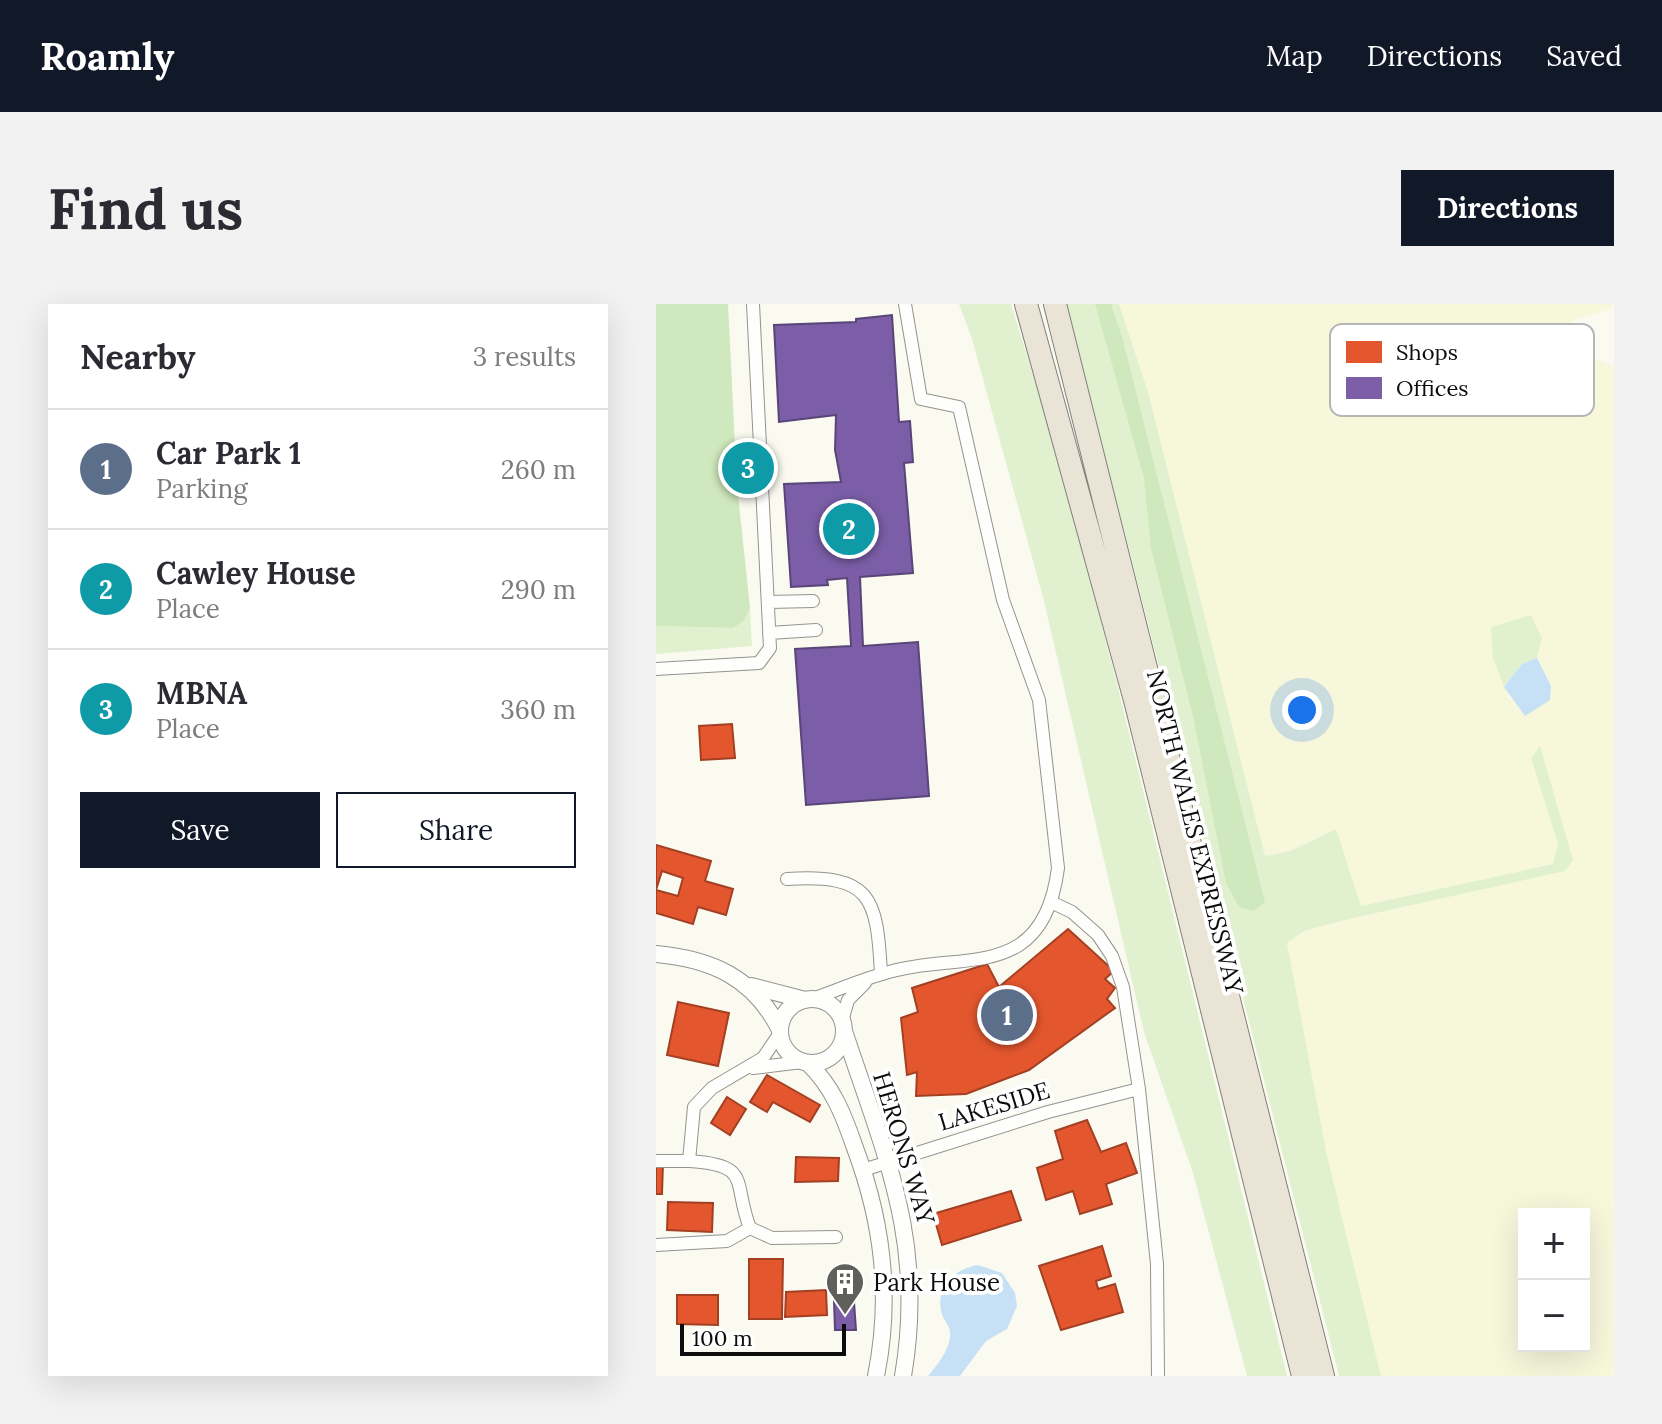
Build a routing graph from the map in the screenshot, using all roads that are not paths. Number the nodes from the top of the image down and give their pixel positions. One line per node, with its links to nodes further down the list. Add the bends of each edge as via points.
1 (753, 304): 6 (street)
2 (905, 304): 11 (street, via 921,399 959,407 1003,600 1039,700 1058,868)
3 (1026, 304): 32 (highway, NORTH WALES EXPRESSWAY, via 1135,700)
4 (1055, 304): 33 (highway, NORTH WALES EXPRESSWAY)
5 (813, 601): 6 (street)
6 (768, 602): 8 (street)
7 (816, 630): 8 (street)
8 (769, 633): 9 (street, via 770,648 759,663)
9 (656, 669)
10 (787, 879): 13 (street, via 833,877 858,890 875,915)
11 (1051, 902): 13 (street, via 1030,934 997,956); 21 (street, via 1090,926 1112,956 1123,987)
12 (656, 954): 15 (street, via 720,970)
13 (881, 974): 14 (street)
14 (868, 981): 16 (street); 17 (street, via 848,1000)
15 (749, 986): 16 (street); 18 (street)
16 (809, 999): 17 (street, via 828,1003); 18 (street, via 787,1011)
17 (843, 1026): 19 (street, via 841,1045 831,1057); 24 (street, HERONS WAY)
18 (780, 1031): 19 (street, via 787,1052); 20 (street)
19 (805, 1062): 20 (street); 25 (street, HERONS WAY, via 828,1084)
20 (751, 1068): 23 (street, via 712,1088 694,1107)
21 (1139, 1089): 24 (street, LAKESIDE); 31 (street, via 1157,1264)
22 (656, 1161): 23 (street)
23 (689, 1161): 26 (street, via 730,1169 743,1191)
24 (888, 1161): 25 (street, LAKESIDE); 30 (street, HERONS WAY, via 909,1254 910,1319)
25 (863, 1170): 29 (street, HERONS WAY, via 883,1250 884,1336)
26 (750, 1228): 27 (street, via 772,1238); 28 (street, via 727,1241)
27 (836, 1237)
28 (656, 1245)
29 (876, 1376)
30 (903, 1376)
31 (1158, 1376)
32 (1303, 1376)
33 (1324, 1376)

